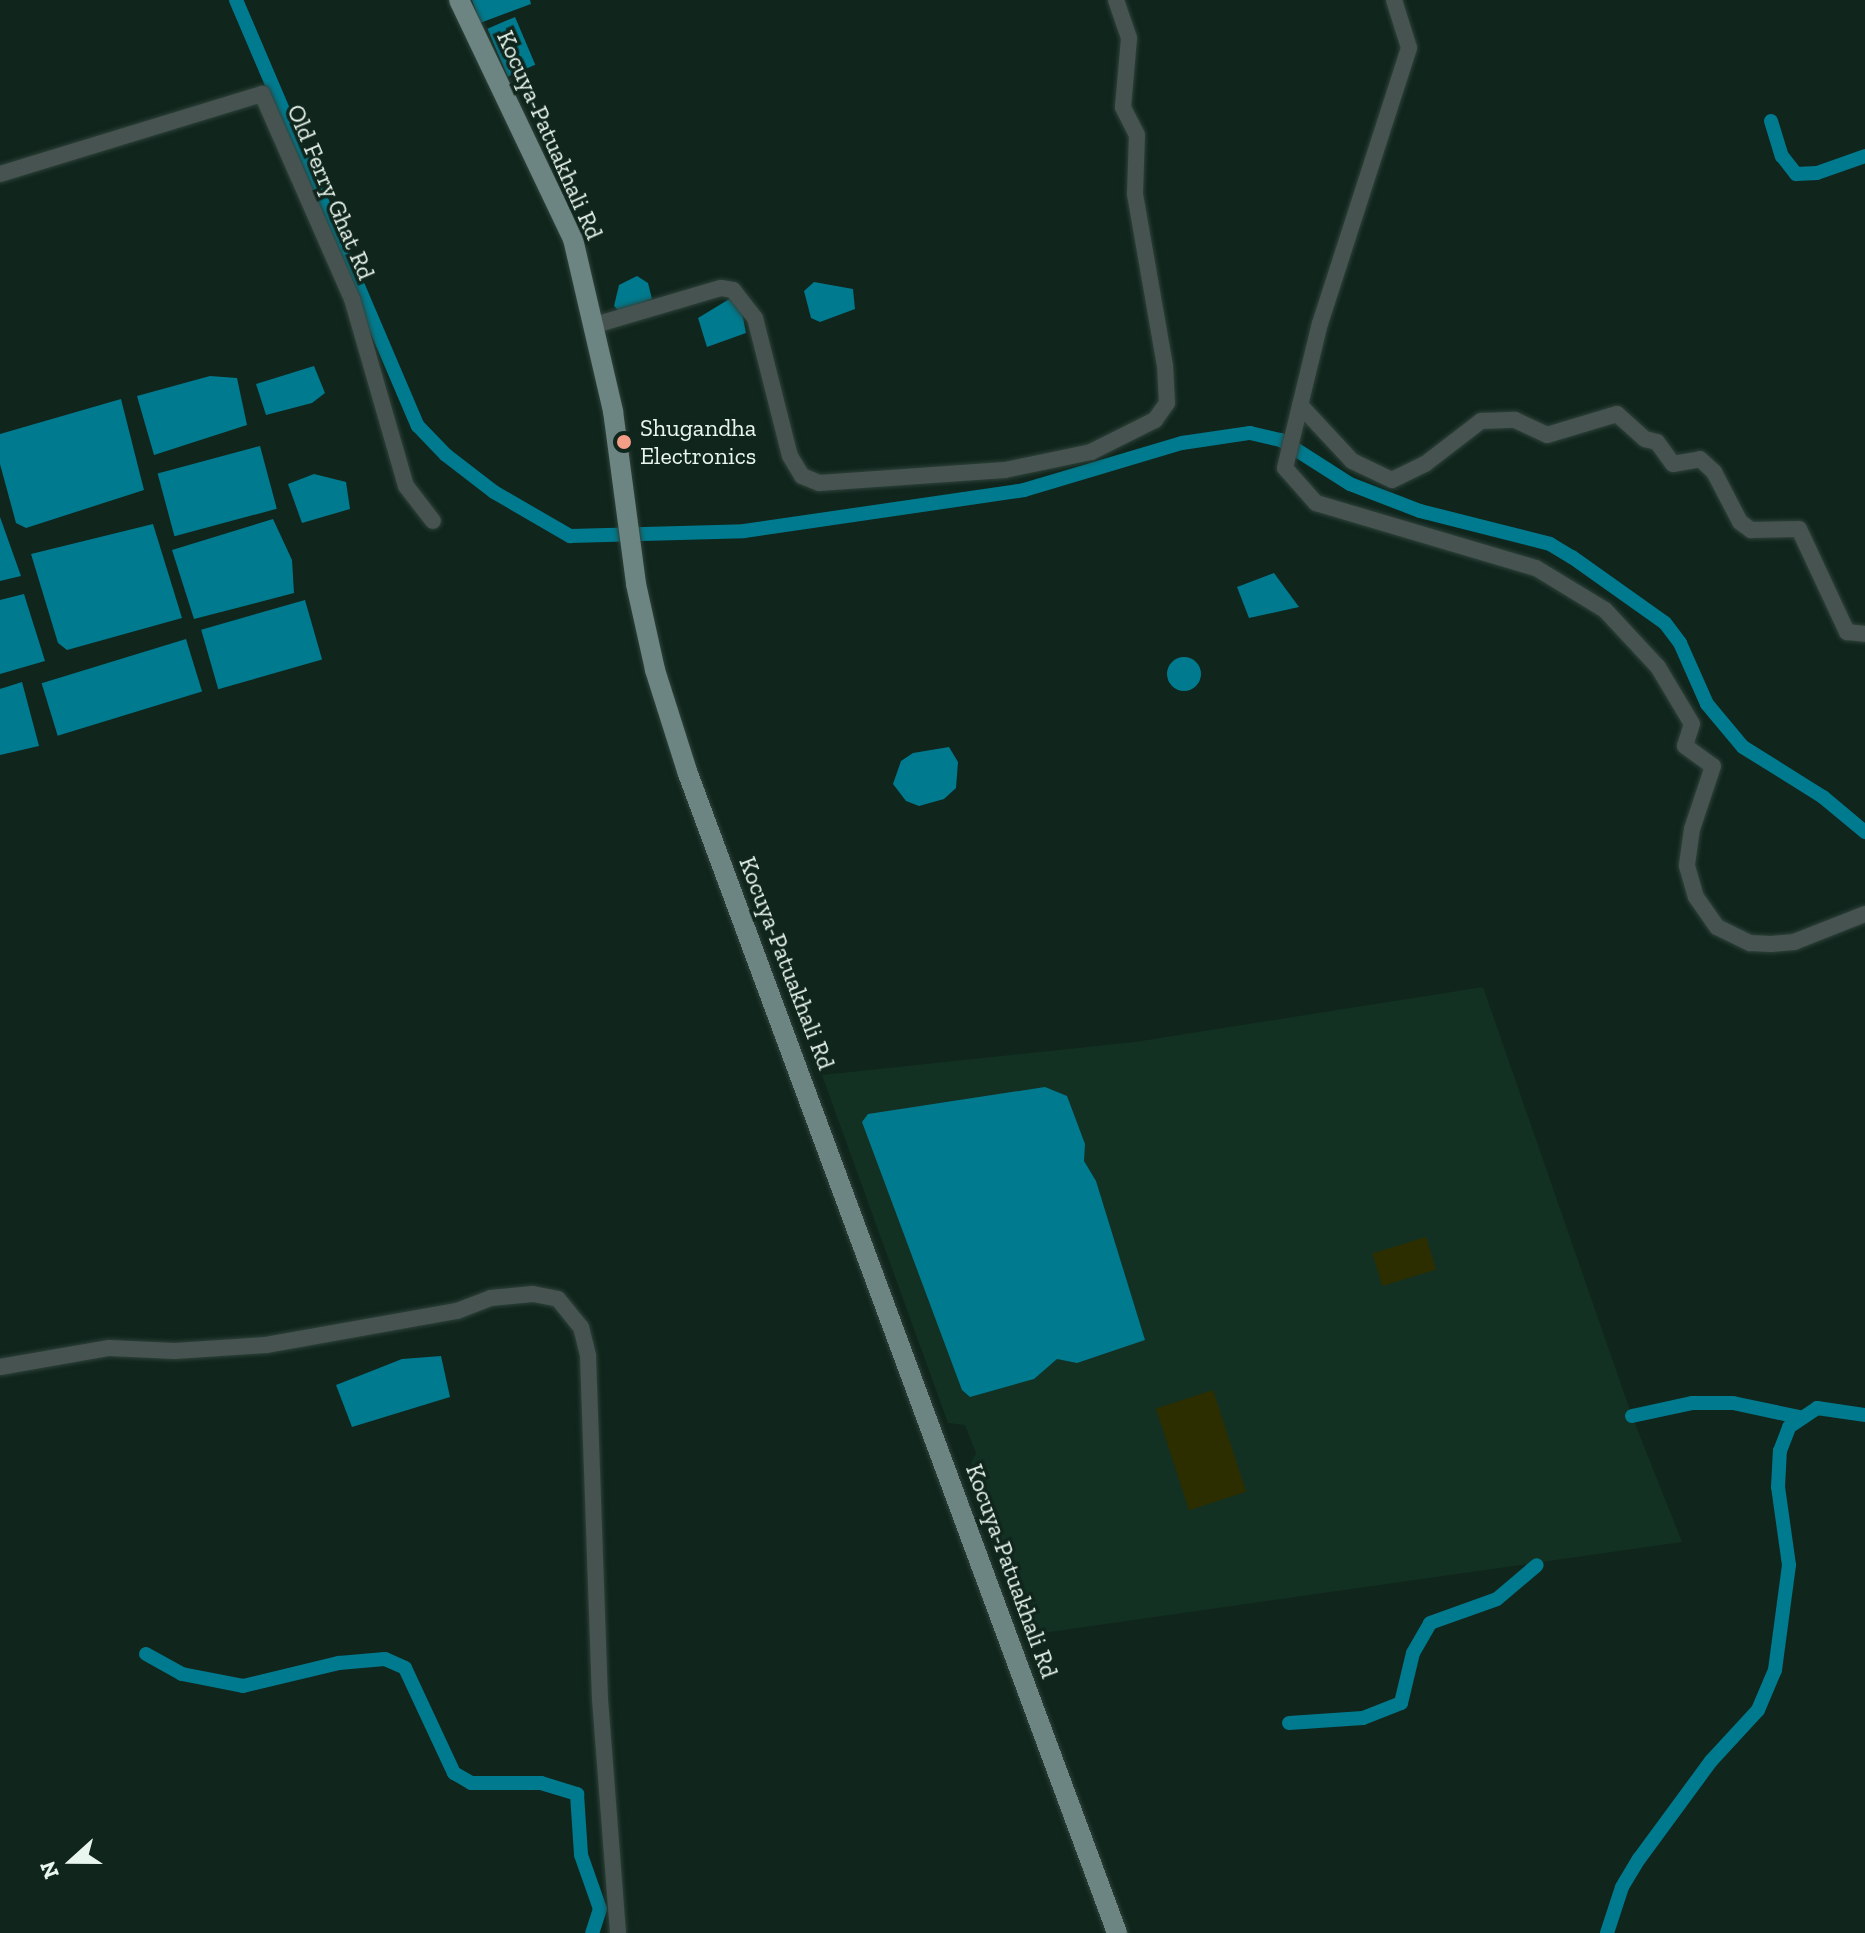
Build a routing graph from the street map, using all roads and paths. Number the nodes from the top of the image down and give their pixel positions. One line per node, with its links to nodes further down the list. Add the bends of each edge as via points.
1 (459, 0): 5 (main road, Kocuya-Patuakhali Rd, via 573,239)
2 (1116, 0): 5 (street, via 1129,38 1123,107 1137,135 1135,194 1165,366 1167,403 1155,420 1091,452 1005,470 819,483 802,476 790,456 755,318 733,290 721,288)
3 (1394, 0): 6 (street, via 1409,48 1320,323)
4 (0, 174): 7 (street, Old Ferry Ghat Rd, via 262,94 352,299 406,486)
5 (595, 325): 12 (main road, Kocuya-Patuakhali Rd, via 655,670 687,771)
6 (1298, 413): 8 (street, via 1352,461 1392,480 1425,464 1481,421 1515,420 1547,435 1617,414 1645,439 1657,442 1673,464 1700,459 1714,472 1740,522 1751,530 1799,529 1847,632); 9 (street, via 1285,468 1316,503 1536,568 1605,610 1658,667 1692,724 1685,746 1713,766 1692,829 1687,866 1696,897 1717,927 1750,943 1794,942)
7 (433, 521)
8 (1865, 634)
9 (1865, 914)
10 (0, 1367): 11 (street, via 109,1348 175,1351 266,1345 457,1311 491,1298 533,1294 558,1299 581,1327 588,1356 600,1699)
11 (618, 1933)
12 (1117, 1933)

